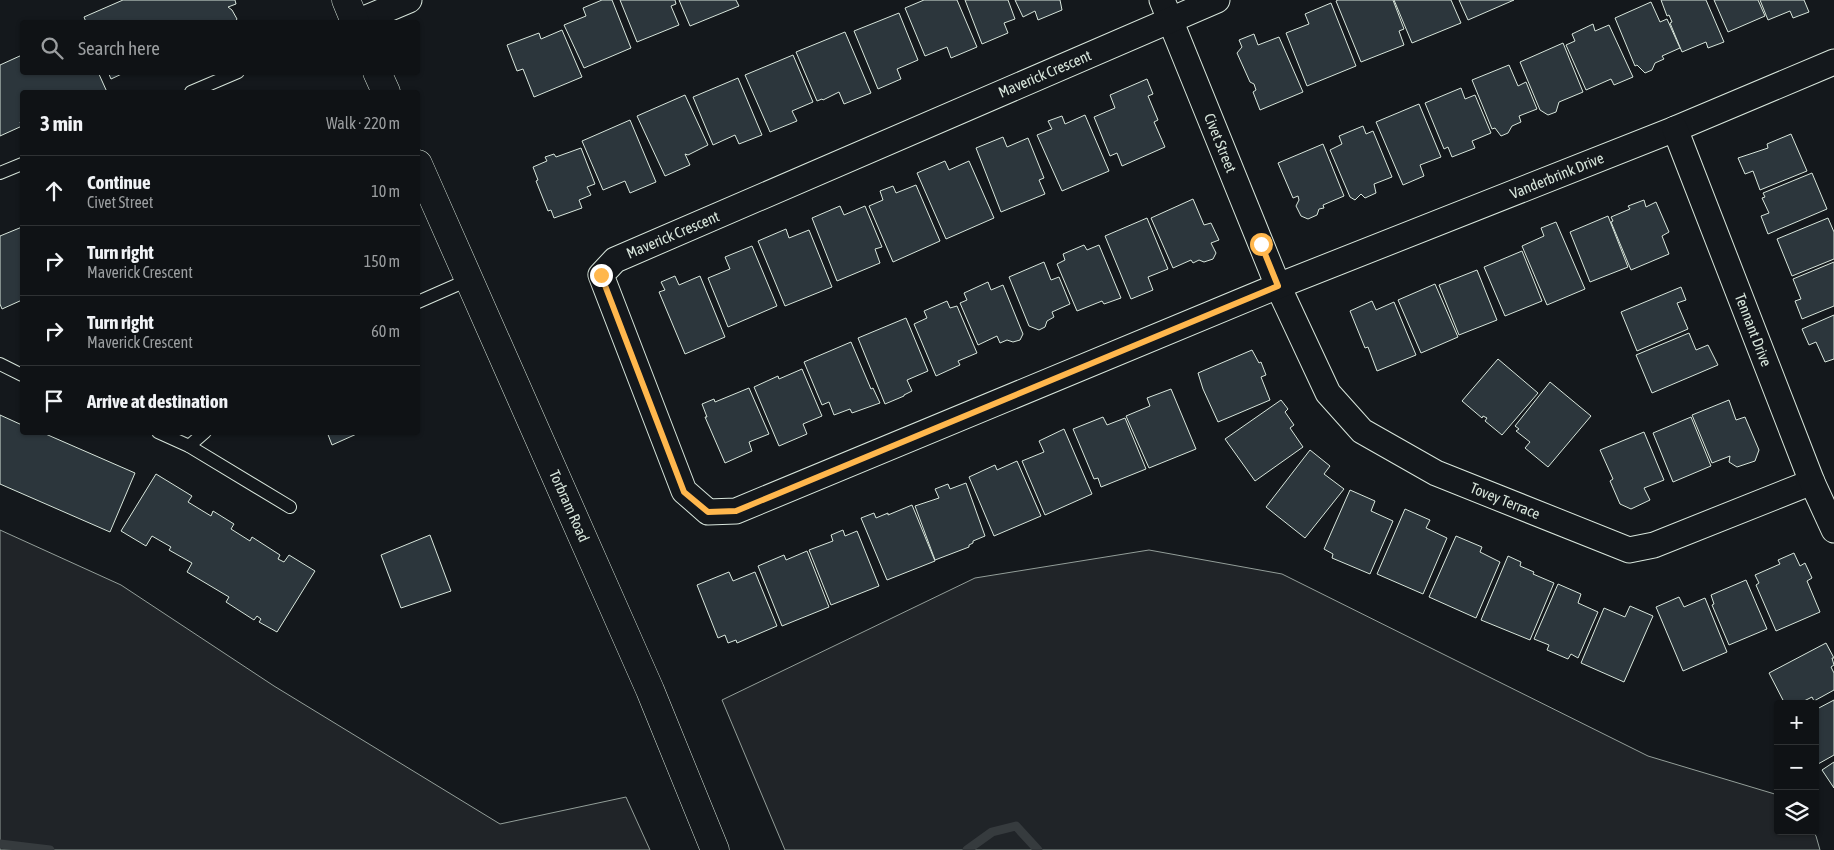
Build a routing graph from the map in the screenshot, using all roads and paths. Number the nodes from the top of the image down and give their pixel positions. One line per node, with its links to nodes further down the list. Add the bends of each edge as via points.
1 (346, 0): 5 (main road)
2 (410, 0): 6 (street)
3 (1217, 0): 4 (street)
4 (1166, 10): 17 (street, Civet Street); 17 (street, Maverick Crescent, via 615,260 601,275 684,492 708,512 736,511)
5 (355, 20)
6 (361, 20)
7 (1834, 62): 12 (street, Vanderbrink Drive)
8 (231, 75): 10 (lane)
9 (378, 75): 11 (main road)
10 (196, 90)
11 (385, 90)
12 (1675, 129): 17 (street, Vanderbrink Drive); 24 (street, Tennant Drive)
13 (20, 165): 15 (lane)
14 (420, 169): 16 (main road, Torbram Road)
15 (0, 173)
16 (468, 280): 18 (lane); 27 (main road, Torbram Road, via 650,690)
17 (1278, 286): 24 (street, Tovey Terrace, via 1328,394 1362,431 1436,473 1604,542 1629,550 1654,545)
18 (420, 301)
19 (0, 364): 20 (lane)
20 (20, 373)
21 (165, 435): 23 (lane)
22 (202, 435): 23 (lane)
23 (189, 446): 25 (lane)
24 (1812, 482): 26 (street, Tennant Drive)
25 (290, 507)
26 (1834, 530)
27 (715, 850)

